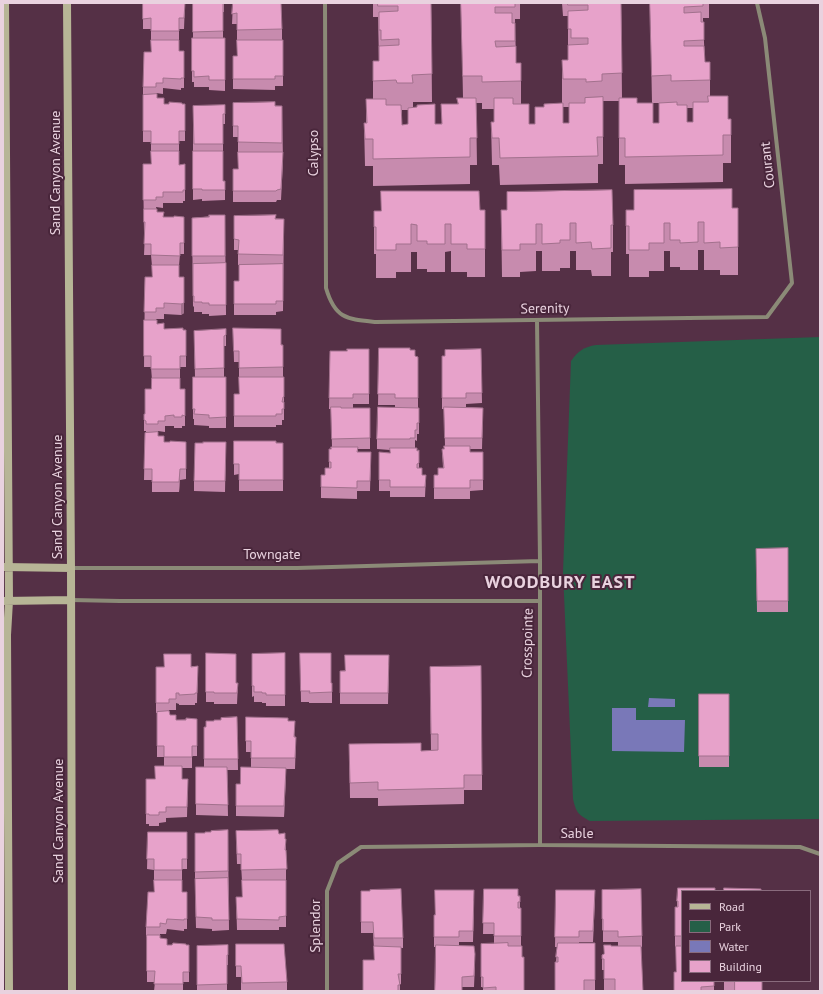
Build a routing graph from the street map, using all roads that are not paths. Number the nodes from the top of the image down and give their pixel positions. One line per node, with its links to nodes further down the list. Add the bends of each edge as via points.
1 (5, 3): 9 (main road)
2 (67, 3): 10 (main road, Sand Canyon Avenue)
3 (326, 3): 5 (street, Calypso, via 326,288)
4 (757, 3): 6 (street, Courant, via 765,38 792,282)
5 (330, 302): 7 (street, Serenity, via 339,313 349,319 376,322)
6 (767, 317): 7 (street, Serenity)
7 (537, 320): 8 (street, Crosspointe)
8 (540, 561): 10 (street, Towngate, via 297,568); 13 (street, Crosspointe)
9 (6, 567): 10 (main road, Towngate); 12 (main road)
10 (71, 568): 11 (main road, Sand Canyon Avenue)
11 (72, 600): 12 (main road); 13 (street); 18 (main road, Sand Canyon Avenue)
12 (6, 601): 17 (main road)
13 (540, 601): 14 (street, Crosspointe)
14 (540, 845): 15 (street, Sable, via 800,847); 16 (street, Sable, via 361,846)
15 (820, 854)
16 (338, 863): 19 (street, Splendor, via 327,891)
17 (8, 991)
18 (72, 991)
19 (327, 991)

